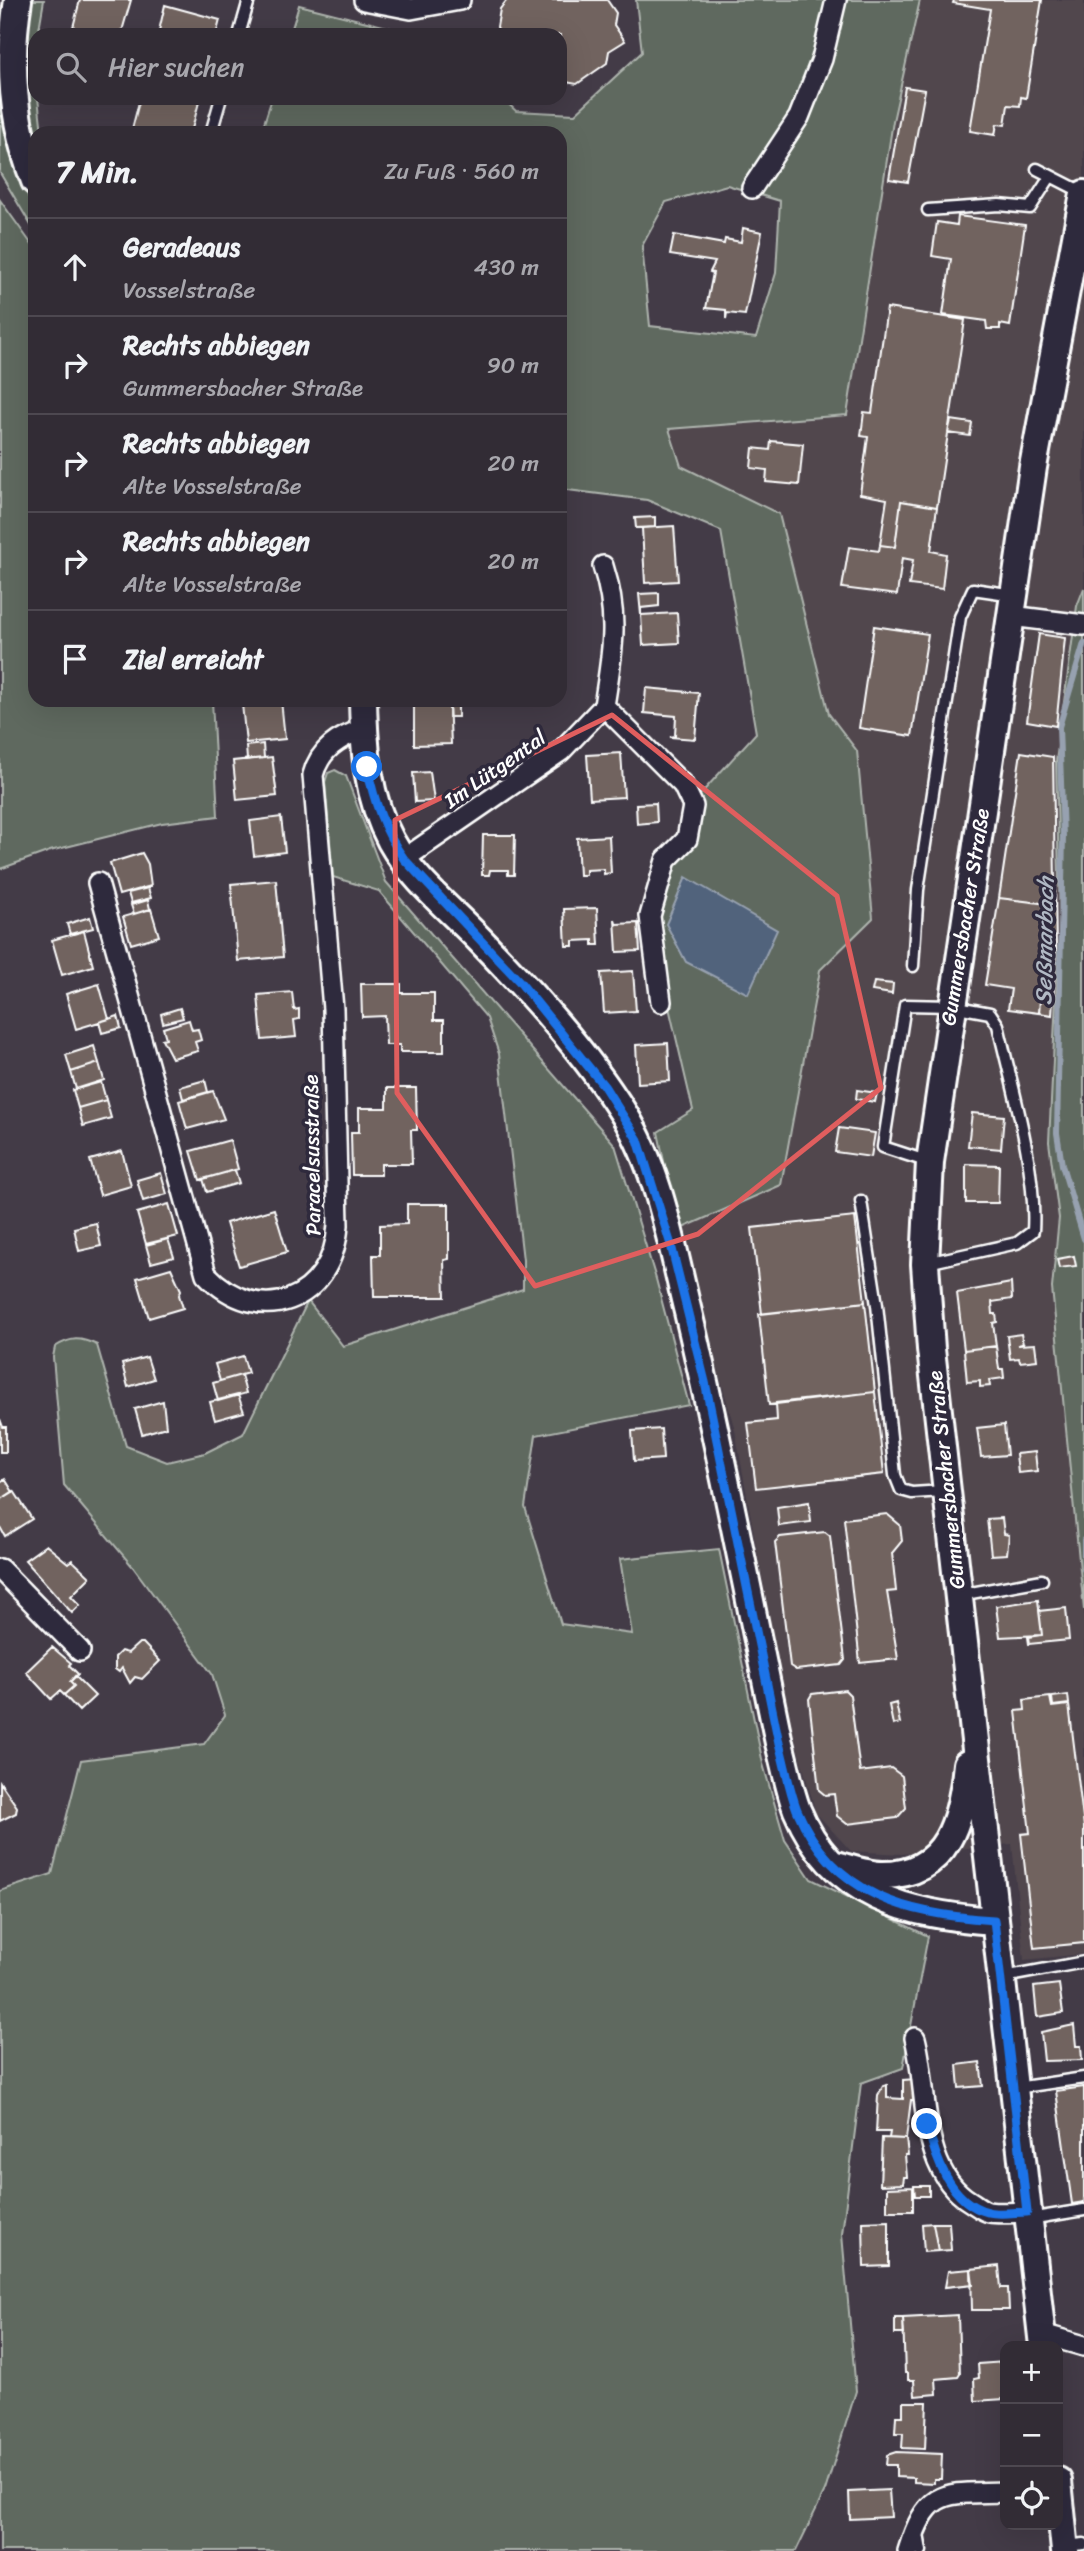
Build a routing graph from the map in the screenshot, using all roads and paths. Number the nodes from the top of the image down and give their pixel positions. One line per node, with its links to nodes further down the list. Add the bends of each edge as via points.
1 (19, 0): 9 (main road, via 12,49 13,85)
2 (249, 0): 6 (lane)
3 (364, 0): 4 (street, via 411,9)
4 (460, 0)
5 (836, 0): 12 (street, via 822,59 799,117)
6 (241, 28)
7 (219, 105): 8 (lane)
8 (213, 126)
9 (28, 157)
10 (1037, 169): 11 (lane)
11 (1050, 177): 13 (lane); 14 (lane, via 1030,208 999,205)
12 (752, 188)
13 (1084, 193): 16 (main road, Gummersbacher Straße)
14 (928, 210)
15 (603, 566): 18 (street, via 613,598 613,646)
16 (1012, 606): 17 (street); 23 (lane, via 973,589 960,617 919,878); 25 (main road, Gummersbacher Straße)
17 (1084, 625)
18 (604, 706): 21 (street, Im Lütgental, via 561,751); 24 (street, via 683,785 693,806 687,839 666,860 650,916)
19 (363, 707): 20 (main road)
20 (364, 729): 21 (main road, via 373,797); 22 (street, Paracelsusstraße, via 345,736 317,758 313,775 333,1009 338,1225 333,1259 303,1293 286,1301 249,1302 231,1295 206,1273)
21 (404, 859): 35 (main road, via 519,981 604,1086 638,1140 671,1245 705,1382 791,1793 806,1828)
22 (98, 883)
23 (914, 965)
24 (661, 1002)
25 (952, 1006): 26 (main road, Gummersbacher Straße); 26 (lane, via 905,1004 886,1121 883,1147); 28 (lane, via 990,1013 998,1025 1019,1115 1033,1231 1017,1243)
26 (930, 1162): 28 (main road, Gummersbacher Straße)
27 (862, 1201): 29 (lane, via 895,1475 901,1490)
28 (925, 1264): 29 (main road, Gummersbacher Straße)
29 (948, 1491): 32 (main road, Gummersbacher Straße)
30 (0, 1569): 33 (street)
31 (1042, 1580): 32 (lane)
32 (959, 1595): 34 (main road, Gummersbacher Straße)
33 (80, 1651)
34 (971, 1717): 35 (main road, via 959,1819 946,1845 908,1873 881,1876); 36 (main road, Gummersbacher Straße)
35 (835, 1865): 36 (main road, via 852,1883 895,1904 944,1917)
36 (994, 1920): 38 (main road, Gummersbacher Straße)
37 (1084, 1962): 38 (lane)
38 (1000, 1978): 41 (main road, Gummersbacher Straße)
39 (915, 2038): 43 (street, via 934,2151 956,2193 988,2212)
40 (1084, 2078): 41 (lane)
41 (1013, 2088): 43 (main road, Gummersbacher Straße)
42 (1084, 2210): 43 (lane)
43 (1028, 2215): 44 (main road, Gummersbacher Straße)
44 (1043, 2340): 45 (street)
45 (1084, 2346)
46 (1000, 2492): 48 (street, via 949,2494 926,2507)
47 (1063, 2510): 49 (main road)
48 (916, 2523): 50 (street); 51 (lane)
49 (1071, 2547)
50 (908, 2551)
51 (921, 2551)

